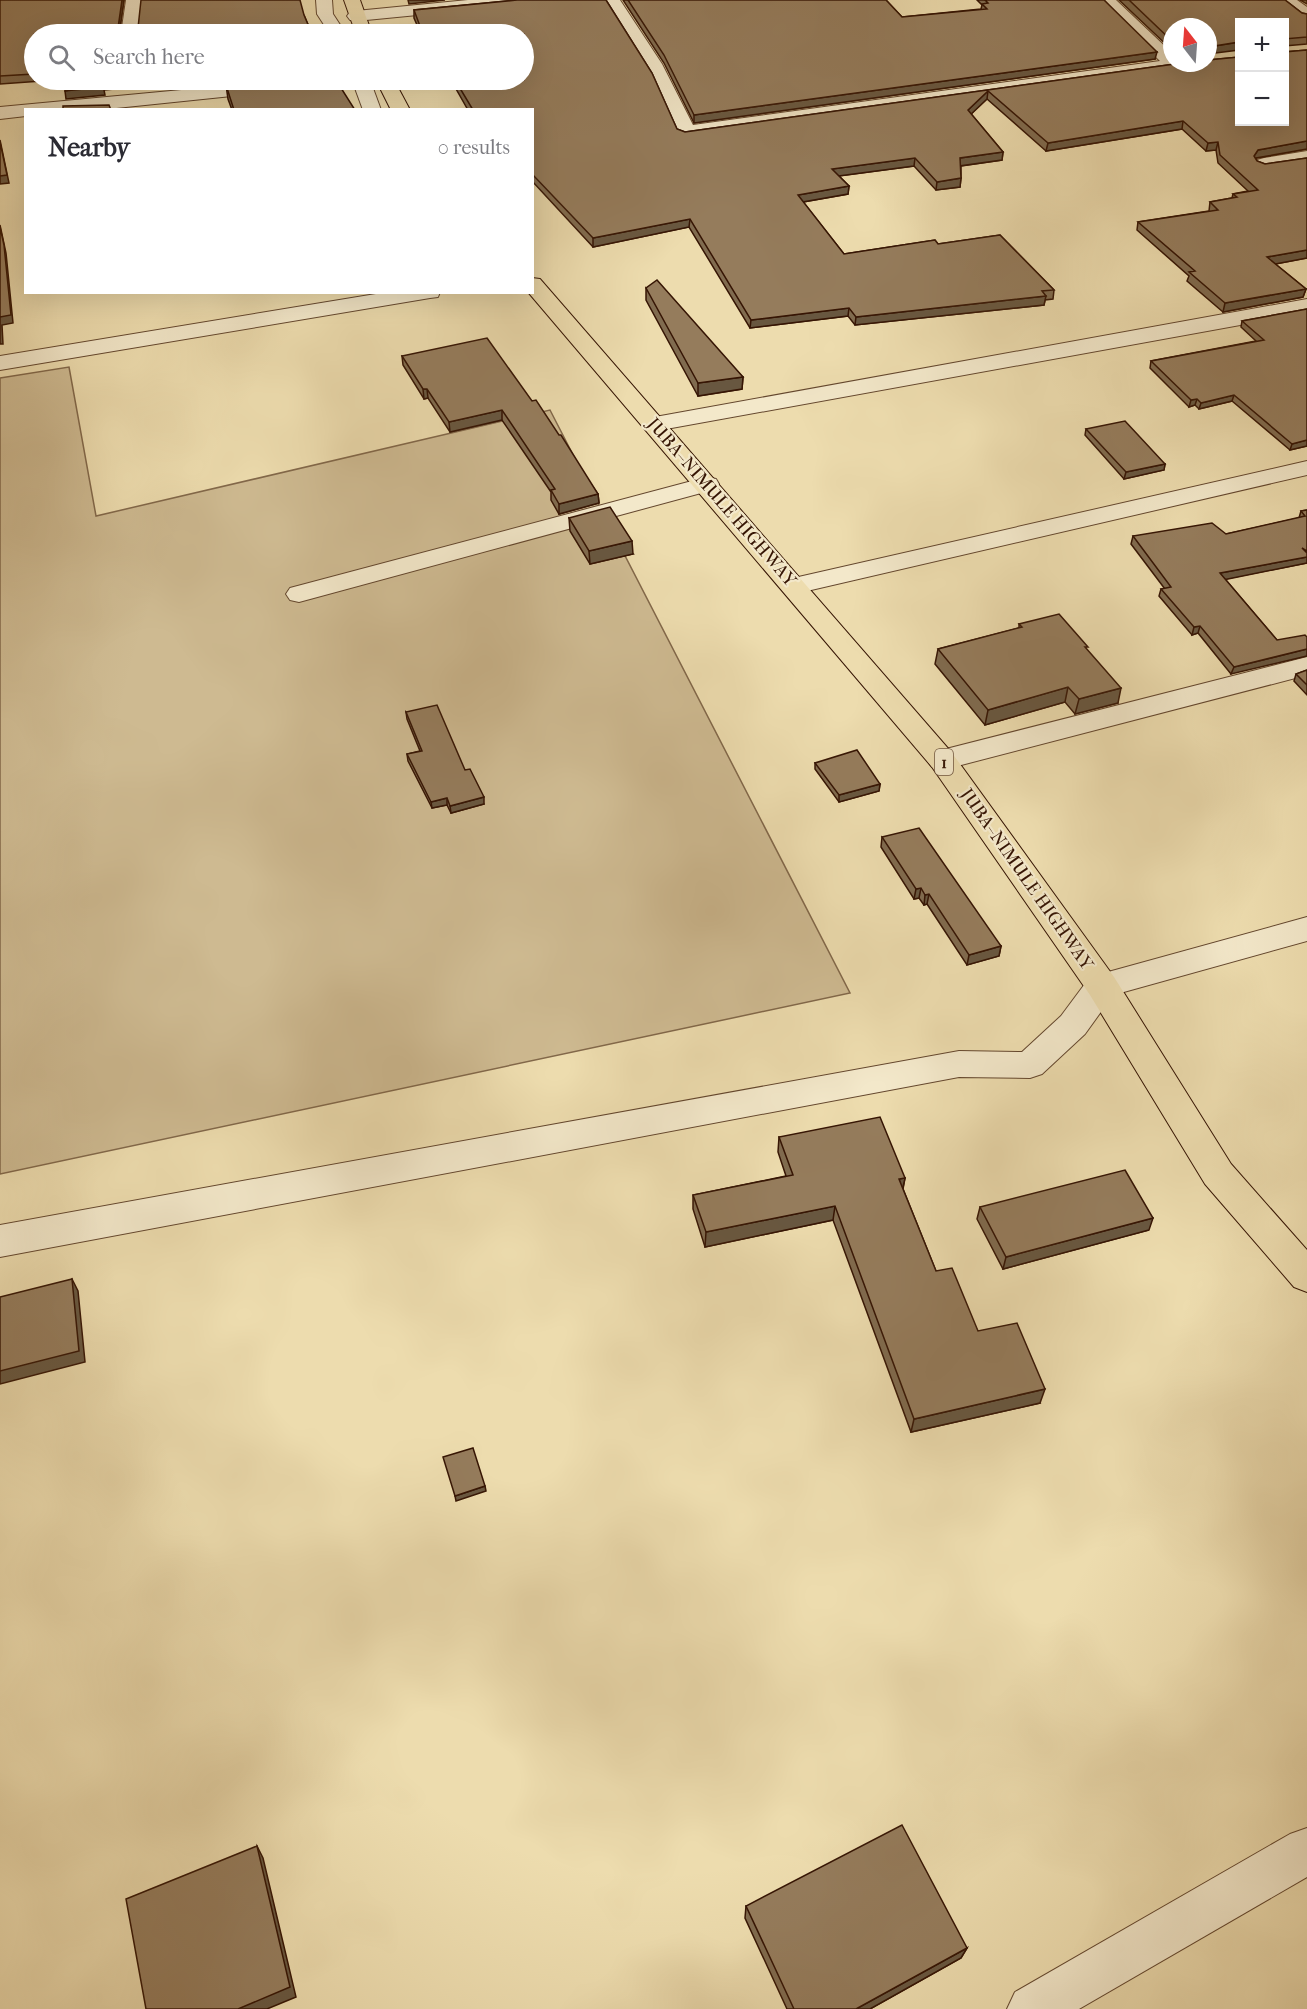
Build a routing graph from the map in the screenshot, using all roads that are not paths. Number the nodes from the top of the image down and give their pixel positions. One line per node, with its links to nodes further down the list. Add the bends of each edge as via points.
1 (134, 0): 9 (street)
2 (324, 0): 10 (street, via 325,14)
3 (520, 0): 7 (street)
4 (612, 0): 13 (street, via 690,132)
5 (1106, 0): 12 (street)
6 (1286, 0): 8 (street)
7 (354, 8): 11 (main road)
8 (1307, 15)
9 (131, 24)
10 (332, 24)
11 (360, 24)
12 (1163, 51)
13 (1163, 66)
14 (127, 90): 18 (street)
15 (237, 90): 18 (street)
16 (365, 90): 20 (street)
17 (390, 90): 21 (main road)
18 (126, 101): 19 (street)
19 (56, 108)
20 (371, 108)
21 (400, 108)
22 (24, 110): 23 (street)
23 (0, 113)
24 (1307, 157): 25 (street)
25 (1264, 164)
26 (534, 286): 30 (main road, JUBA–NIMULE HIGHWAY / 1)
27 (418, 294): 29 (street)
28 (1307, 306): 30 (street)
29 (0, 363)
30 (655, 424): 32 (main road, JUBA–NIMULE HIGHWAY / 1)
31 (1307, 468): 33 (street)
32 (707, 484): 33 (main road, JUBA–NIMULE HIGHWAY / 1); 34 (street)
33 (794, 586): 36 (main road, JUBA–NIMULE HIGHWAY / 1)
34 (299, 594)
35 (1307, 666): 36 (street)
36 (942, 760): 38 (main road, JUBA–NIMULE HIGHWAY / 1)
37 (1307, 929): 38 (street)
38 (1102, 986): 39 (street, via 1073,1025 1030,1065 959,1064); 40 (main road, JUBA–NIMULE HIGHWAY / 1, via 1218,1174)
39 (0, 1241)
40 (1307, 1276)
41 (1307, 1851): 42 (street)
42 (1032, 2009)

